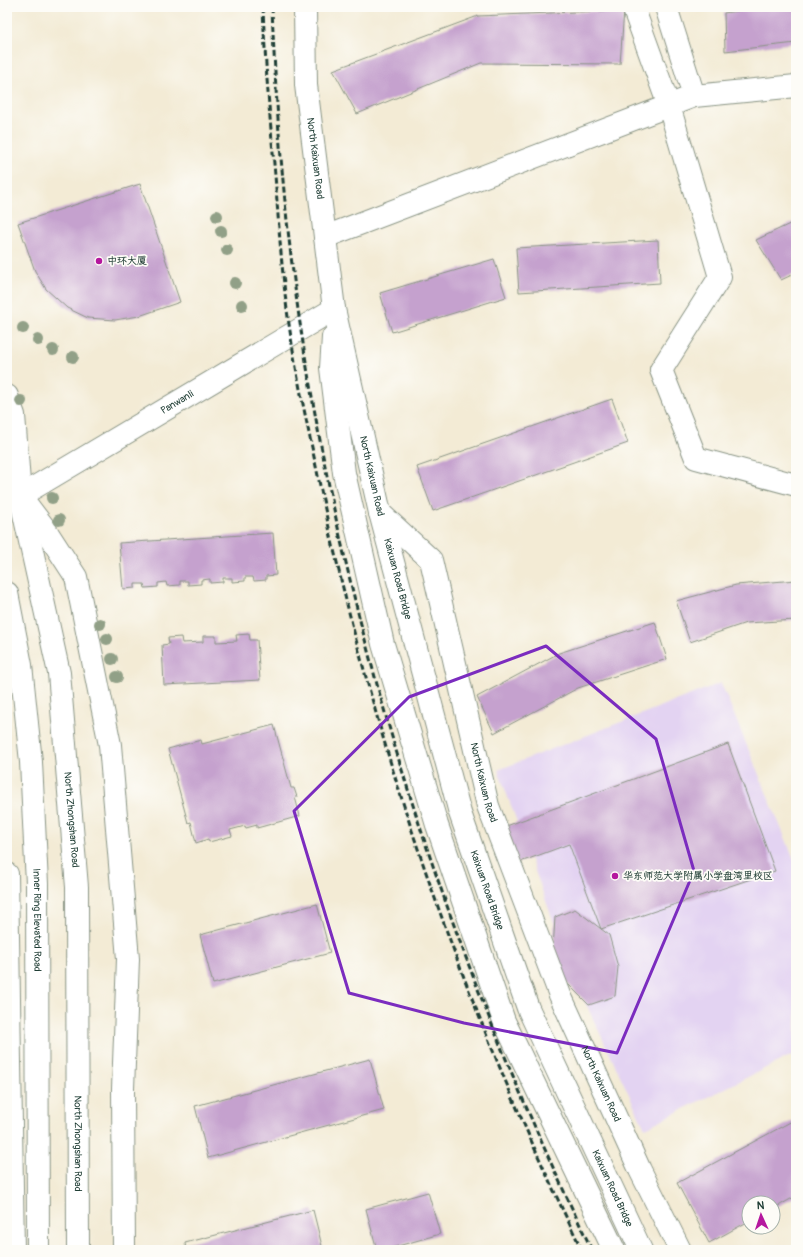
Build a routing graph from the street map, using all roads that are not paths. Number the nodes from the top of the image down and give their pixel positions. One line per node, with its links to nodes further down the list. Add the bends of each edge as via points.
1 (305, 7): 7 (main road, North Kaixuan Road, via 306,85)
2 (633, 7): 6 (main road)
3 (666, 7): 5 (main road)
4 (796, 86): 5 (main road)
5 (694, 96): 6 (main road)
6 (669, 106): 7 (main road); 11 (main road, via 720,277 661,370 696,458)
7 (325, 237): 8 (main road, North Kaixuan Road)
8 (334, 309): 12 (main road, Panwanli); 13 (main road, North Kaixuan Road); 20 (main road, North Kaixuan Road, via 331,368 344,473 384,644 437,825 504,1021)
9 (7, 396): 12 (main road, North Zhongshan Road, via 14,415)
10 (7, 461): 12 (main road)
11 (796, 485)
12 (20, 496): 18 (main road, North Zhongshan Road, via 59,673 77,887); 19 (main road, via 76,577 110,745 128,959 123,1089)
13 (380, 513): 21 (main road, Kaixuan Road Bridge, via 460,813 528,1008); 22 (main road, North Kaixuan Road, via 431,560 488,806 560,995 640,1170)
14 (7, 593): 17 (main road, Inner Ring Elevated Road, via 21,665 31,762 36,869)
15 (7, 874): 16 (main road)
16 (13, 1250)
17 (38, 1250)
18 (78, 1250)
19 (124, 1250)
20 (614, 1250)
21 (641, 1250)
22 (680, 1250)

